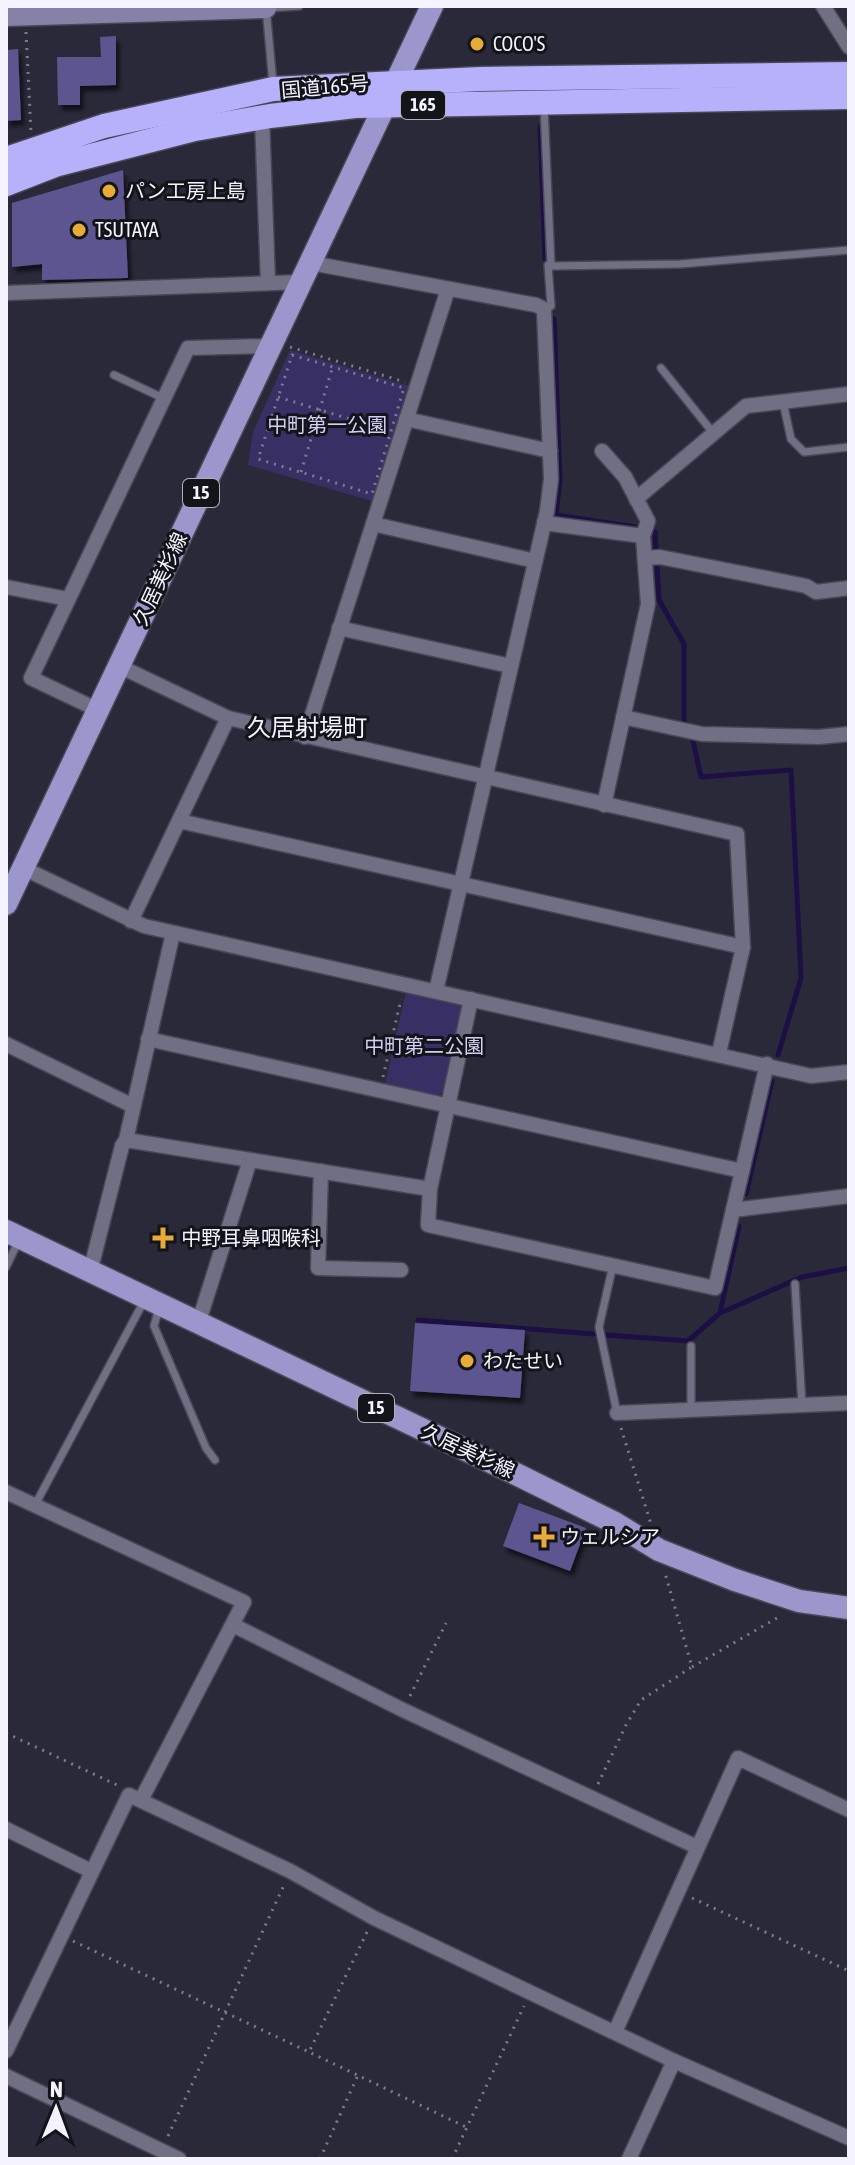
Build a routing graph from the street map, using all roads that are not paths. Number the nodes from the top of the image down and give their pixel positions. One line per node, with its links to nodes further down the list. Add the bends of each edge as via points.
1 (299, 6): 4 (lane)
2 (432, 6): 8 (main road, 久居美杉線)
3 (823, 6): 6 (street)
4 (266, 7): 5 (street); 9 (lane)
5 (16, 16)
6 (849, 47)
7 (849, 74): 8 (highway, 国道165号 / 165)
8 (396, 82): 9 (highway, 国道165号 / 165); 12 (main road, 久居美杉線 / 15)
9 (273, 89): 14 (highway, 国道165号 / 165, via 104,126)
10 (849, 97): 11 (highway, 国道165号 / 165)
11 (544, 104): 12 (highway, 国道165号 / 165); 17 (lane)
12 (384, 106): 13 (highway, 国道165号 / 165); 18 (main road, 久居美杉線 / 15)
13 (262, 118): 15 (highway, 国道165号 / 165, via 195,129 55,165); 19 (street)
14 (6, 159)
15 (6, 184)
16 (849, 250): 17 (lane, via 680,264)
17 (551, 266): 22 (lane, via 551,306)
18 (307, 272): 19 (street); 20 (street); 23 (main road, 久居美杉線 / 15)
19 (268, 282): 21 (street)
20 (448, 289): 22 (street); 29 (street)
21 (6, 293)
22 (544, 309): 32 (street)
23 (280, 346): 27 (street, via 188,348); 44 (main road, 久居美杉線 / 15)
24 (661, 368): 30 (lane)
25 (114, 375): 27 (lane)
26 (849, 394): 28 (street)
27 (164, 398): 42 (street)
28 (783, 402): 30 (street, via 746,406); 31 (lane, via 791,439 804,452)
29 (406, 419): 32 (street); 36 (street)
30 (714, 434): 34 (street)
31 (849, 447)
32 (550, 451): 35 (street)
33 (602, 451): 34 (street)
34 (636, 499): 37 (street, via 648,521)
35 (544, 523): 37 (street); 39 (street)
36 (373, 524): 39 (street); 43 (street)
37 (643, 536): 38 (street)
38 (651, 557): 41 (street, via 816,592); 47 (street, via 648,604)
39 (535, 561): 45 (street)
40 (6, 587): 42 (street)
41 (849, 588)
42 (68, 599): 46 (street, via 31,678)
43 (339, 628): 45 (street); 50 (street)
44 (119, 666): 46 (main road, 久居美杉線 / 15); 48 (street)
45 (510, 666): 51 (street)
46 (98, 710): 54 (main road, 久居美杉線 / 15)
47 (623, 717): 49 (street, via 687,731); 52 (street)
48 (228, 718): 50 (street); 53 (street)
49 (849, 734)
50 (305, 737): 51 (street)
51 (485, 778): 52 (street); 55 (street)
52 (604, 805): 59 (street, via 737,834)
53 (179, 821): 55 (street); 57 (street)
54 (23, 868): 56 (main road, 久居美杉線 / 15); 57 (street)
55 (460, 885): 59 (street); 60 (street)
56 (6, 904)
57 (131, 921): 58 (street)
58 (173, 933): 60 (street); 62 (street)
59 (743, 947): 64 (street)
60 (436, 991): 61 (street)
61 (471, 999): 64 (street); 67 (street)
62 (148, 1039): 67 (street); 68 (street)
63 (6, 1044): 68 (street)
64 (719, 1053): 65 (street)
65 (767, 1064): 66 (street, via 811,1076); 72 (street)
66 (849, 1072)
67 (448, 1105): 72 (street); 73 (street)
68 (133, 1106): 69 (street)
69 (126, 1140): 70 (street); 80 (street)
70 (250, 1160): 71 (street); 83 (street)
71 (321, 1171): 73 (street); 79 (street, via 318,1268)
72 (742, 1171): 75 (street)
73 (430, 1189): 77 (street, via 428,1225)
74 (849, 1196): 75 (street)
75 (733, 1210): 77 (street, via 715,1288)
76 (13, 1234): 78 (lane); 80 (main road, 久居美杉線 / 15)
77 (613, 1265): 88 (lane, via 599,1327)
78 (6, 1267)
79 (401, 1270)
80 (90, 1272): 82 (main road, 久居美杉線 / 15)
81 (795, 1284): 86 (lane)
82 (152, 1302): 83 (main road, 久居美杉線 / 15); 89 (lane, via 154,1326); 91 (lane)
83 (199, 1321): 92 (main road, 久居美杉線 / 15, via 613,1522 659,1550 799,1601)
84 (691, 1346): 87 (lane)
85 (849, 1403): 86 (street)
86 (802, 1405): 87 (street)
87 (691, 1408): 88 (street)
88 (617, 1413)
89 (215, 1460)
90 (6, 1492): 91 (street)
91 (35, 1505): 93 (street, via 244,1602)
92 (849, 1608)
93 (233, 1625): 94 (street); 97 (street)
94 (135, 1798): 98 (street); 99 (street)
95 (849, 1810): 97 (street, via 738,1758)
96 (6, 1829): 98 (street)
97 (697, 1847): 99 (street)
98 (91, 1871): 100 (street)
99 (615, 2032): 101 (street)
100 (6, 2051)
101 (674, 2061): 103 (street); 105 (street)
102 (6, 2076): 104 (street)
103 (849, 2138)
104 (179, 2159)
105 (629, 2159)

